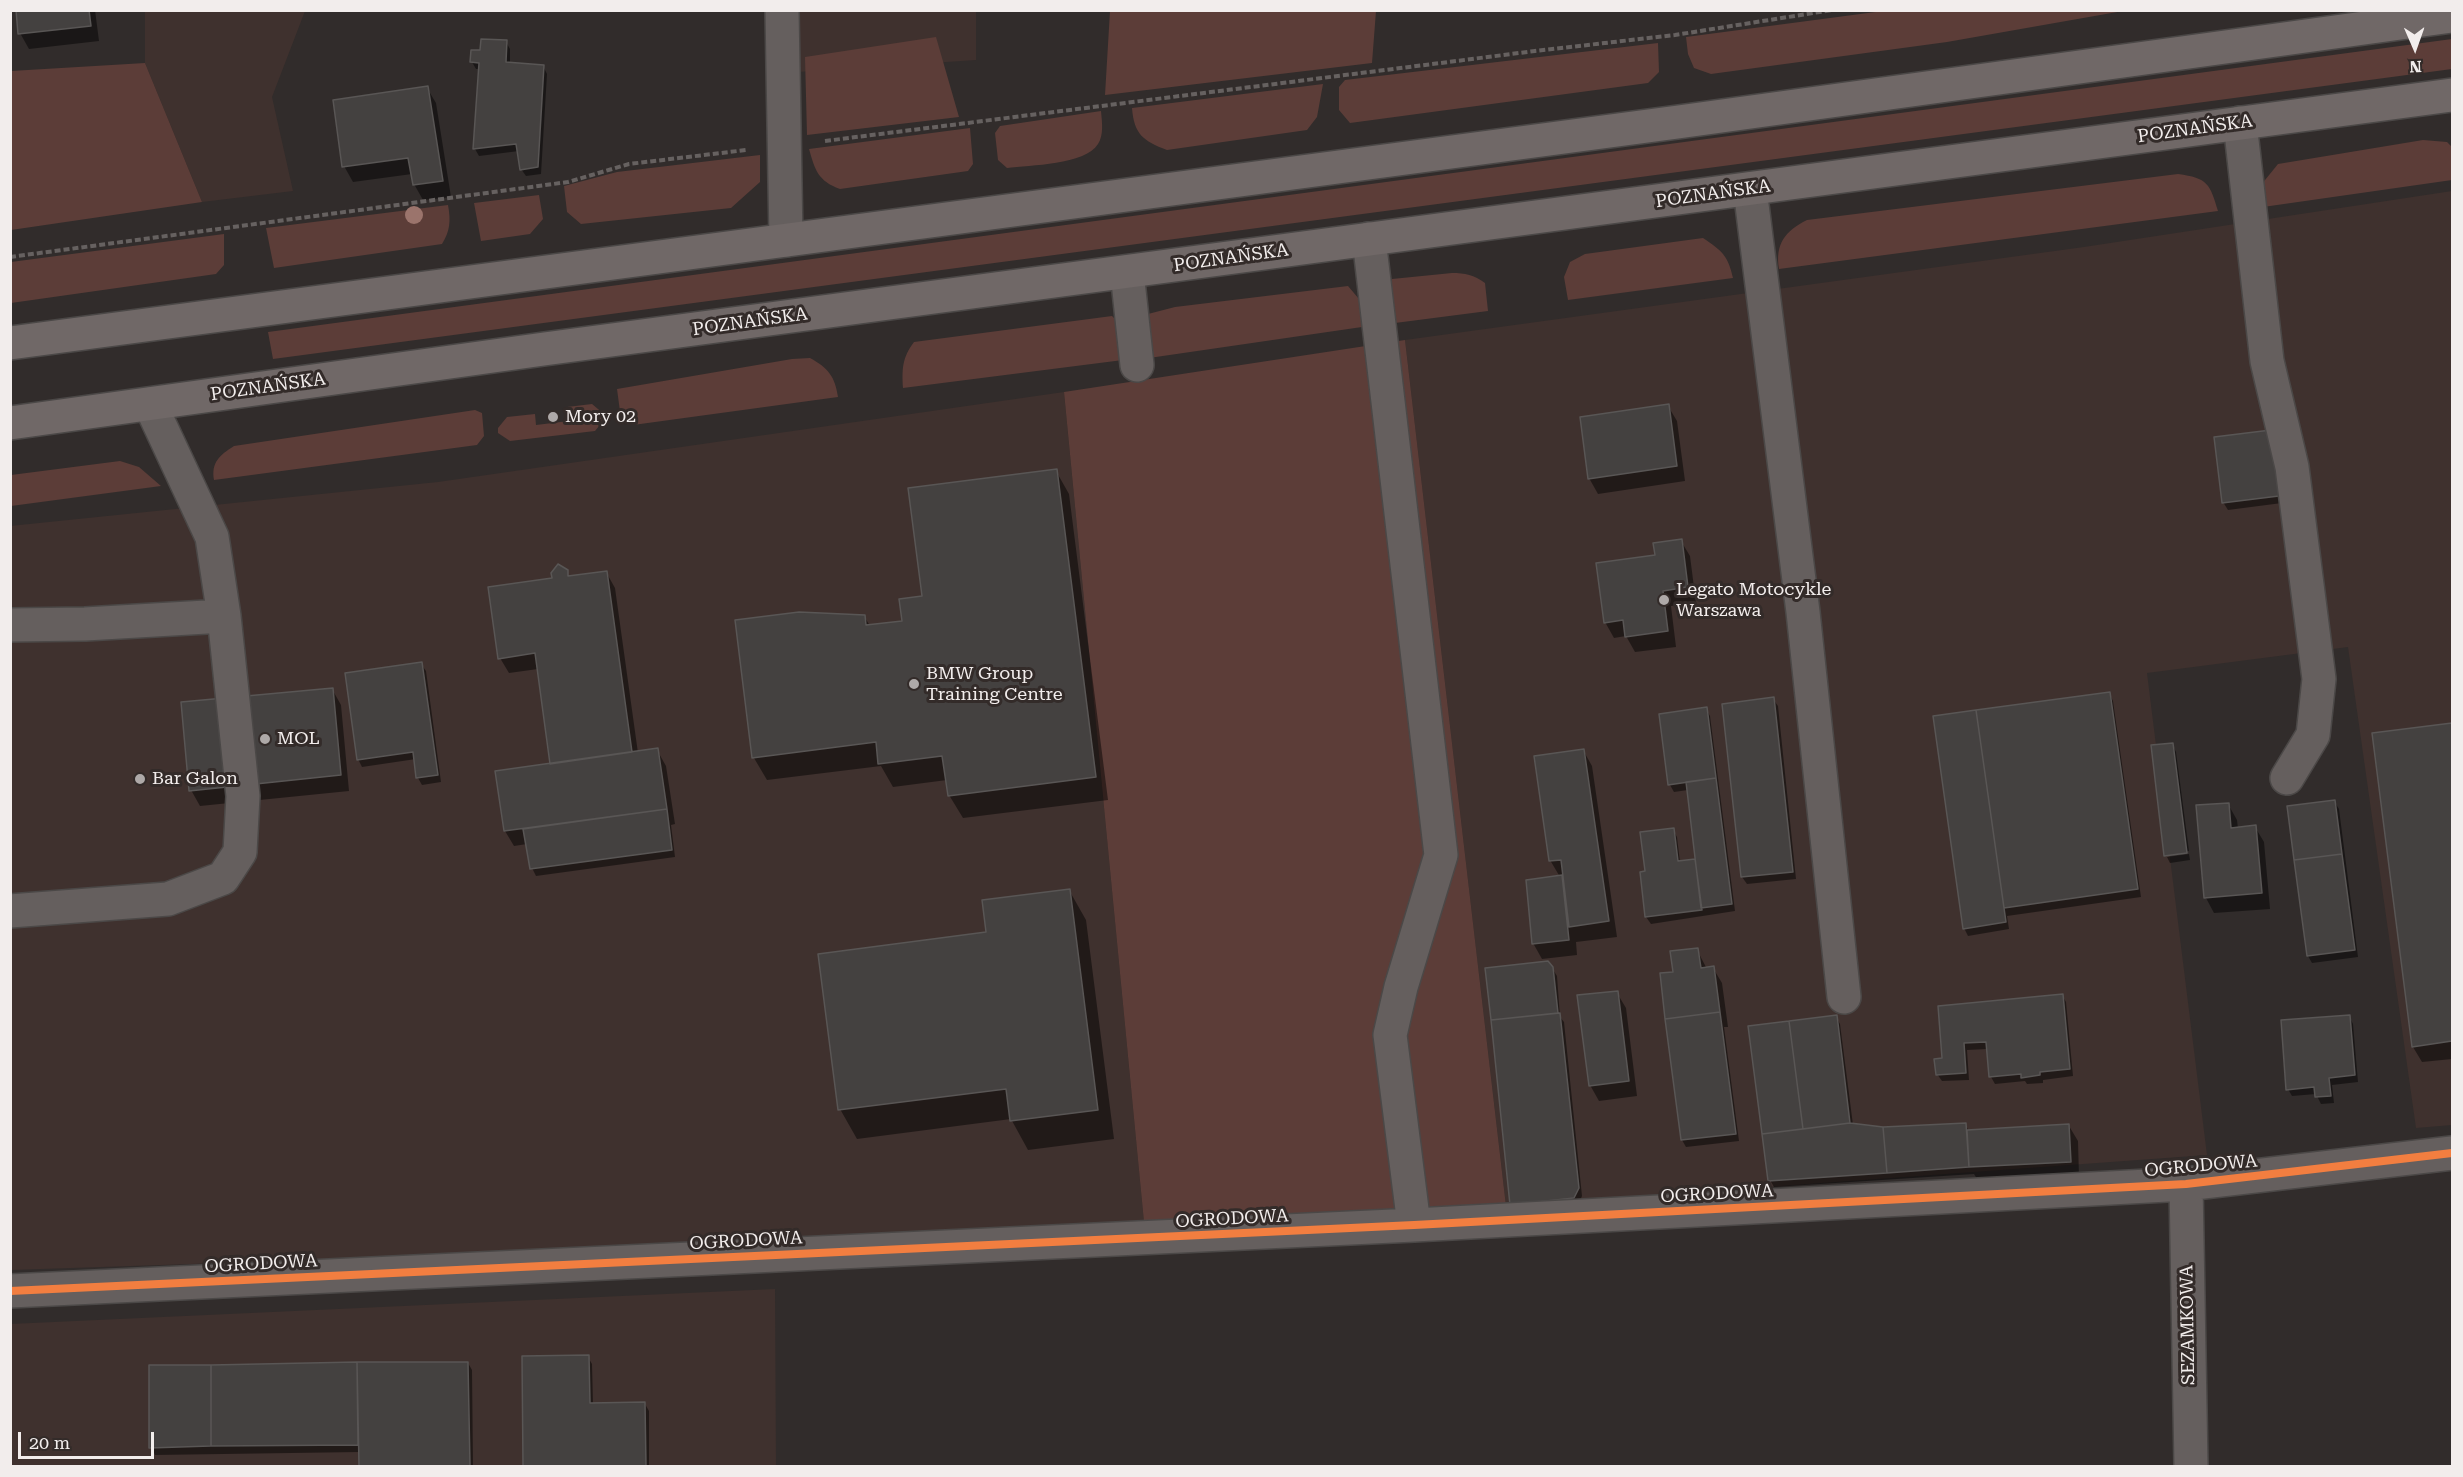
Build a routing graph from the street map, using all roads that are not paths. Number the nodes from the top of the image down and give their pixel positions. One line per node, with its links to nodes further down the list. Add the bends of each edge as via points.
1 (782, 10): 7 (street)
2 (2452, 16): 7 (main road)
3 (2452, 95): 4 (main road, POZNAŃSKA)
4 (2240, 123): 5 (main road, POZNAŃSKA); 15 (street, via 2267,361 2292,467 2319,679 2313,735)
5 (1750, 189): 6 (main road, POZNAŃSKA); 17 (street, via 1803,612)
6 (1370, 239): 8 (main road, POZNAŃSKA); 20 (street, via 1441,855 1390,1035)
7 (786, 240): 9 (main road)
8 (1127, 272): 10 (street); 11 (main road, POZNAŃSKA)
9 (10, 343)
10 (1137, 365)
11 (150, 404): 12 (main road, POZNAŃSKA); 13 (street, via 212,537)
12 (10, 423)
13 (224, 616): 14 (street); 16 (street, via 243,796 240,852 224,878 168,899)
14 (10, 625)
15 (2287, 778)
16 (10, 911)
17 (1844, 997)
18 (2452, 1153): 19 (street, OGRODOWA)
19 (2186, 1184): 20 (street, OGRODOWA); 22 (street, SEZAMKOWA)
20 (1414, 1226): 21 (street, OGRODOWA)
21 (10, 1291)
22 (2191, 1467)

